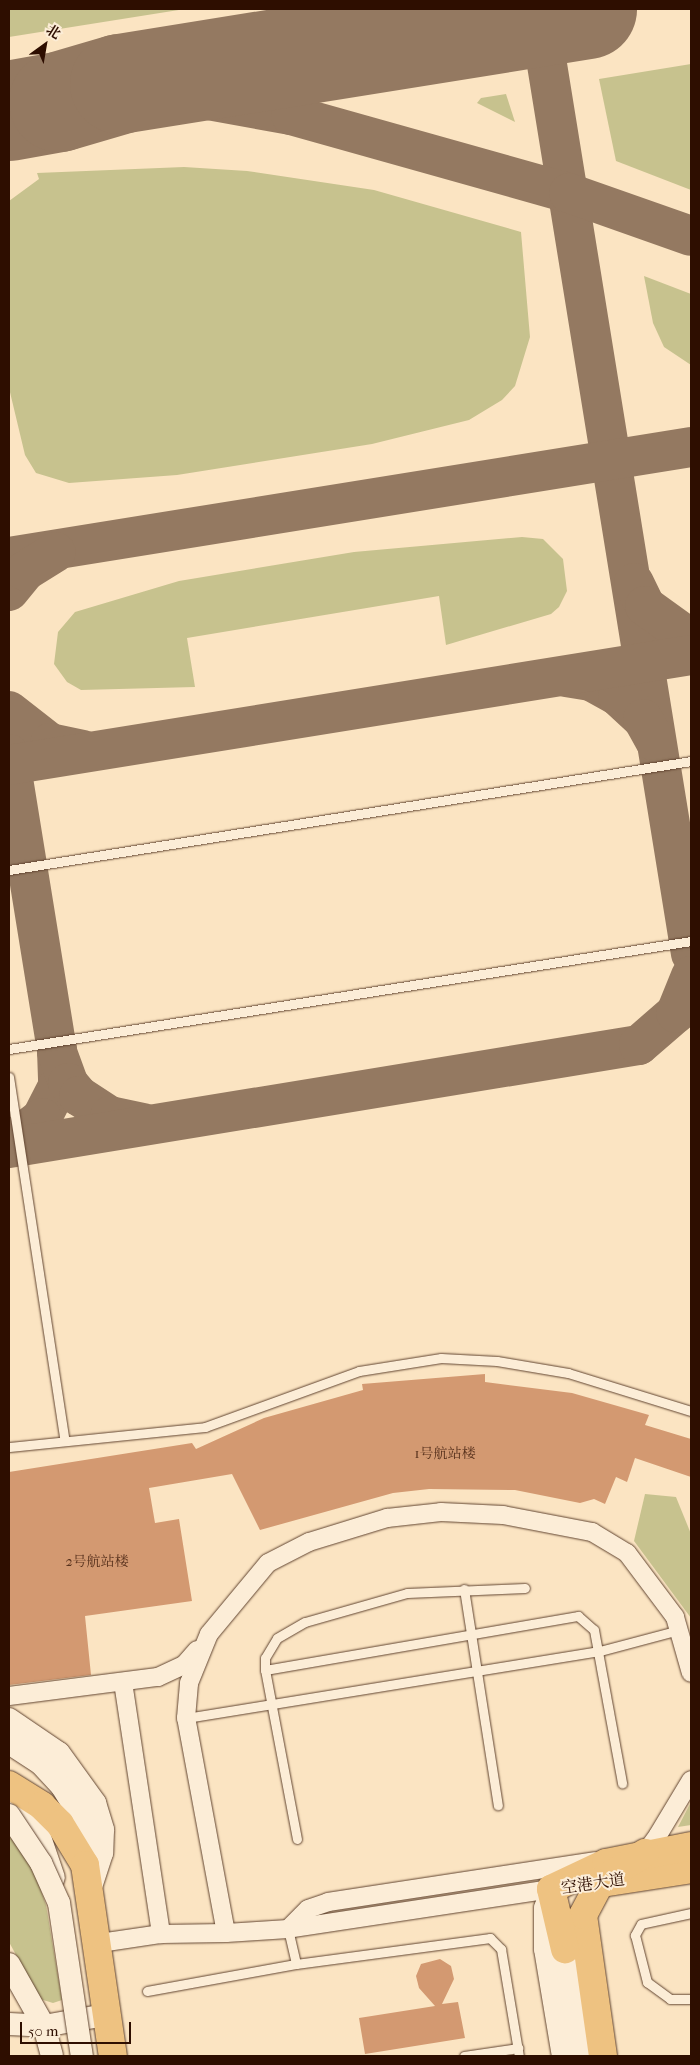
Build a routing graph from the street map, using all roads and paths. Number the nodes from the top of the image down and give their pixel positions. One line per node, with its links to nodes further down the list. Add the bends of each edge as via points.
1 (691, 761): 2 (lane)
2 (11, 872)
3 (691, 941): 4 (lane)
4 (9, 1049)
5 (9, 1077): 7 (lane)
6 (691, 1411): 7 (lane, via 568,1373 497,1361 440,1358 359,1371 205,1427)
7 (65, 1441): 8 (lane)
8 (9, 1447)
9 (525, 1588): 10 (lane)
10 (464, 1589): 12 (lane); 15 (lane, via 370,1601 305,1622 277,1638 265,1658)
11 (679, 1630): 13 (street, via 656,1588 626,1553 592,1532 503,1515 441,1512 387,1518 341,1529 268,1563); 14 (lane); 17 (street)
12 (471, 1633): 14 (lane, via 578,1616 591,1622); 15 (lane); 16 (lane)
13 (209, 1634): 18 (street, via 173,1672); 21 (street, via 189,1683)
14 (600, 1651): 16 (lane); 25 (lane)
15 (265, 1670): 20 (lane)
16 (477, 1671): 20 (lane); 28 (lane)
17 (691, 1673)
18 (123, 1682): 19 (street); 41 (street)
19 (9, 1696)
20 (272, 1706): 21 (lane); 30 (lane)
21 (186, 1718): 40 (street)
22 (9, 1719): 35 (street, via 59,1753 95,1803 102,1845)
23 (9, 1744): 35 (street, via 40,1763 87,1827 92,1850)
24 (691, 1780): 32 (street)
25 (622, 1783)
26 (9, 1785): 35 (main road, via 42,1806 60,1824 82,1858)
27 (9, 1792): 37 (street, bridge, via 39,1834)
28 (498, 1805)
29 (9, 1815): 37 (street, bridge, via 41,1863)
30 (297, 1839)
31 (691, 1846): 32 (main road, 空港大道)
32 (645, 1853): 34 (main road); 36 (main road, 空港大道, via 606,1862); 39 (street, via 328,1902 308,1909)
33 (691, 1869): 34 (main road, 空港大道)
34 (600, 1883): 36 (main road, 空港大道); 58 (main road, via 586,1902 583,1933)
35 (91, 1886): 42 (main road)
36 (551, 1889): 39 (street); 43 (main road); 56 (street, via 544,1933)
37 (59, 1903): 53 (street, bridge)
38 (691, 1913): 47 (lane, via 641,1924 635,1935 647,1982 670,1999)
39 (288, 1928): 40 (street); 45 (lane)
40 (226, 1933): 41 (street)
41 (160, 1934): 42 (street)
42 (100, 1943): 48 (main road)
43 (565, 1949): 57 (main road)
44 (9, 1964): 50 (street)
45 (296, 1964): 46 (lane); 51 (lane, via 490,1938 501,1949)
46 (146, 1991)
47 (691, 1999)
48 (106, 2015): 50 (street); 54 (main road)
49 (9, 2024): 50 (street)
50 (44, 2026): 52 (street)
51 (519, 2052): 55 (lane)
52 (52, 2056)
53 (82, 2056)
54 (114, 2056)
55 (464, 2056)
56 (563, 2056)
57 (583, 2056)
58 (603, 2056)

